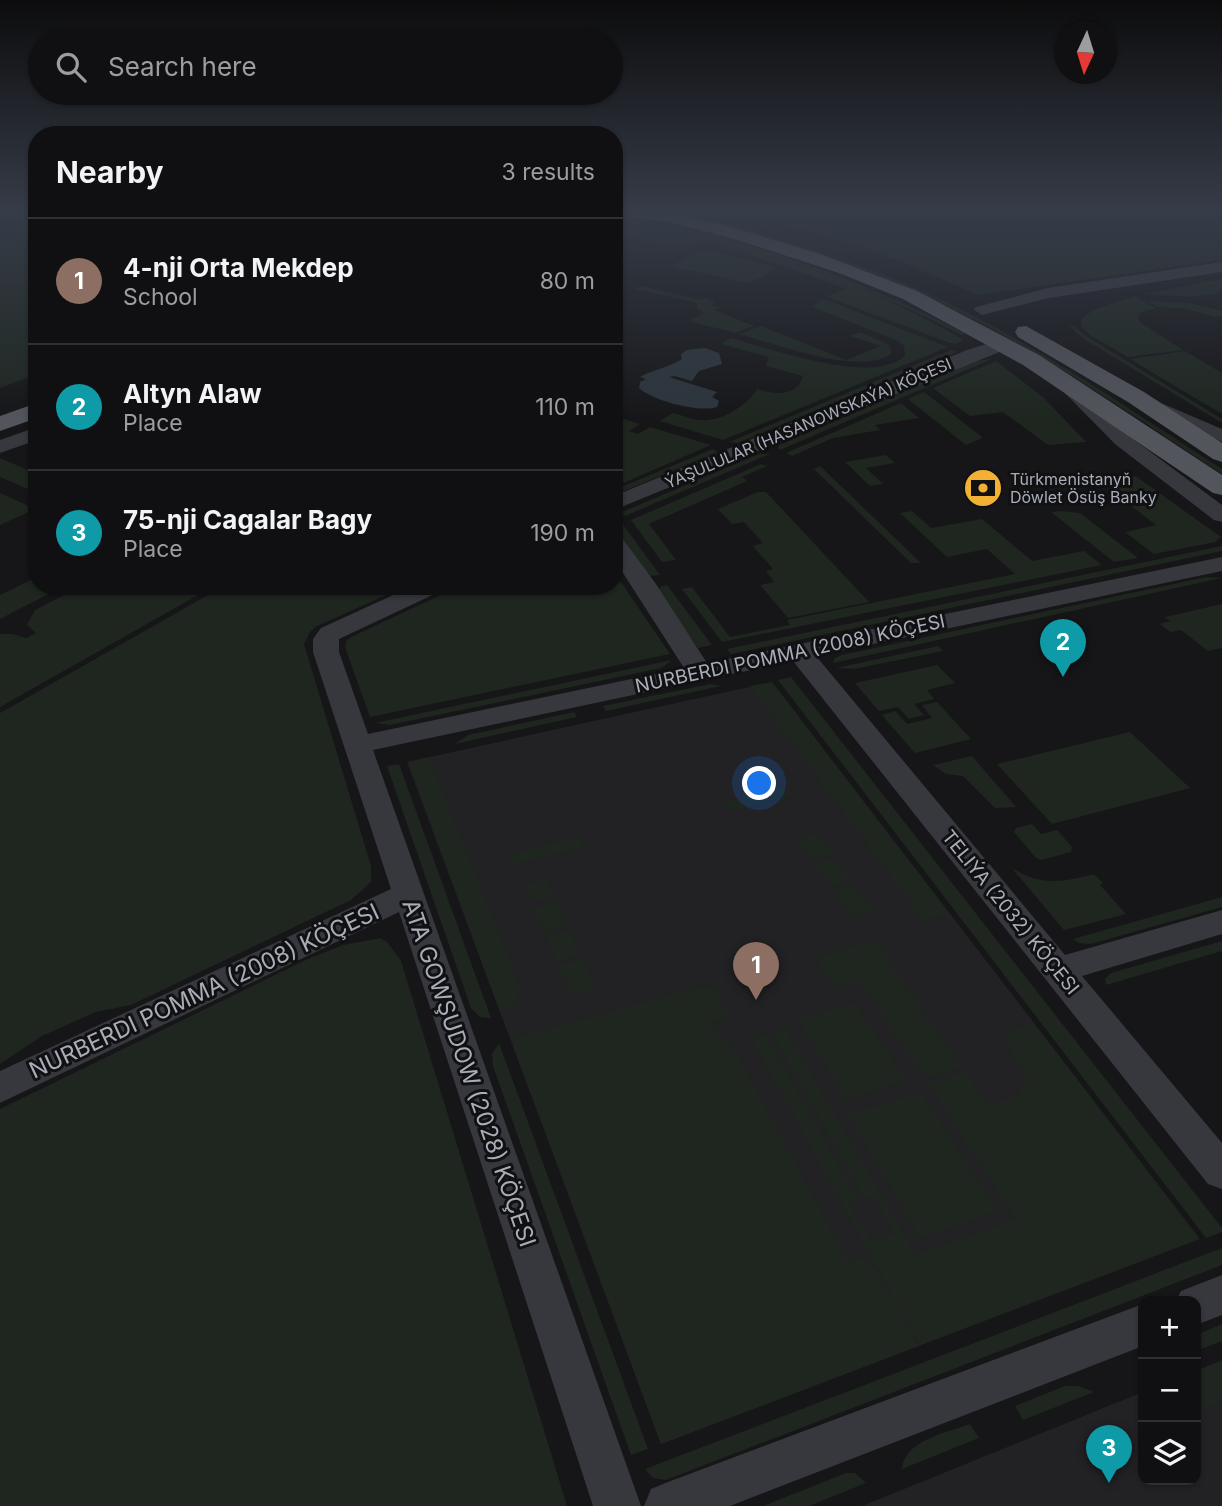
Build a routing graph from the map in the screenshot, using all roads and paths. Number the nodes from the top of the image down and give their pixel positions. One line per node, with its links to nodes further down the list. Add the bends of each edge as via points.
1 (877, 281): 5 (main road)
2 (912, 281): 4 (main road)
3 (1126, 281): 4 (street, via 1048,293)
4 (982, 310): 8 (main road)
5 (1003, 344): 6 (main road); 16 (street, ÝAŞULULAR (HASANOWSKAÝA) KÖÇESI)
6 (1065, 383): 15 (main road); 17 (street, via 1122,440)
7 (28, 391): 9 (main road)
8 (1136, 397): 12 (street); 14 (main road)
9 (0, 402)
10 (28, 418): 13 (main road)
11 (28, 435): 13 (street)
12 (1222, 436)
13 (0, 441)
14 (1222, 454)
15 (1222, 487)
16 (623, 500)
17 (1222, 515)
18 (623, 555): 22 (street)
19 (1222, 564): 21 (street, NURBERDI POMMA (2008) KÖÇESI)
20 (414, 595): 23 (street, ATA GOWŞUDOW (2028) KÖÇESI, via 326,639 326,652)
21 (799, 652): 22 (street, NURBERDI POMMA (2008) KÖÇESI); 26 (street, TELIÝA (2032) KÖÇESI)
22 (699, 671): 23 (street, NURBERDI POMMA (2008) KÖÇESI)
23 (359, 744): 24 (street, ATA GOWŞUDOW (2028) KÖÇESI)
24 (408, 894): 27 (street, NURBERDI POMMA (2008) KÖÇESI); 32 (street, ATA GOWŞUDOW (2028) KÖÇESI)
25 (1222, 922): 26 (street)
26 (1059, 970): 28 (street, TELIÝA (2032) KÖÇESI)
27 (0, 1088)
28 (1222, 1172)
29 (1222, 1295): 30 (street)
30 (1201, 1304)
31 (1138, 1327): 33 (street)
32 (617, 1506)
33 (668, 1506)

